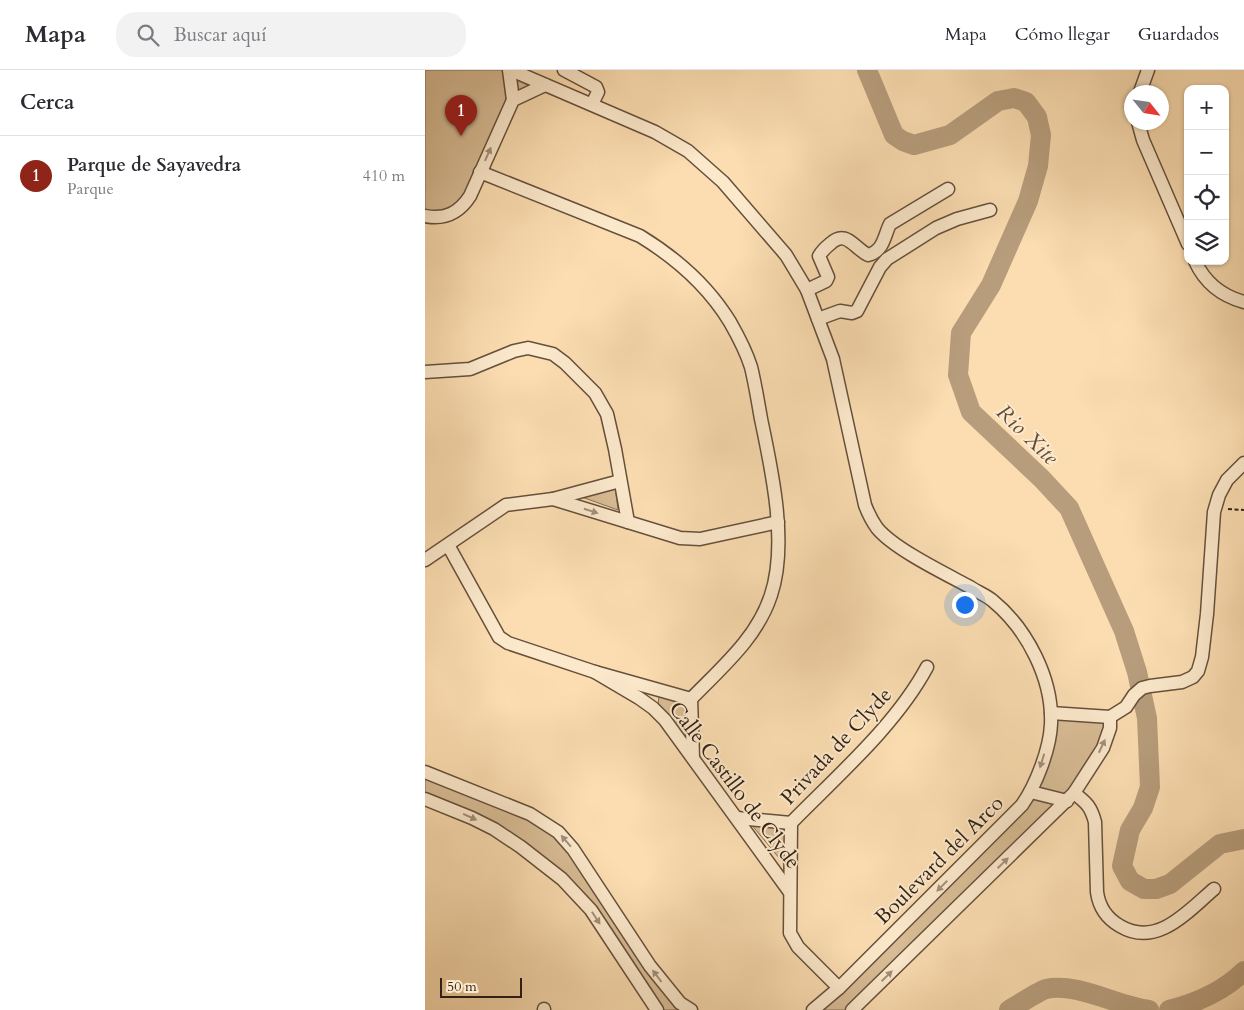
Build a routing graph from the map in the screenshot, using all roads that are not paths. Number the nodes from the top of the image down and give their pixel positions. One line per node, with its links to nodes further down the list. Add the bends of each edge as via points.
1 (510, 70): 4 (street, Boulevard del Arco); 6 (street)
2 (564, 70): 7 (street, via 596,87 598,92)
3 (1149, 70): 5 (street)
4 (545, 84): 6 (street); 7 (street, Boulevard del Arco)
5 (1143, 85)
6 (513, 100): 9 (street, one-way to 6)
7 (592, 104): 15 (street, Boulevard del Arco, via 655,132 688,151 723,182 786,255)
8 (1140, 130): 13 (street)
9 (480, 172): 12 (street, via 463,207 440,217); 23 (street, via 641,236 682,265 722,309 751,367)
10 (948, 189): 15 (street, via 889,224 882,246 876,253 868,255 848,240 837,238 819,256 828,277 826,281)
11 (990, 210): 17 (street, via 957,219 925,234 887,259 857,311 840,311)
12 (425, 216)
13 (1184, 235)
14 (1197, 265): 16 (street, via 1218,292)
15 (807, 290): 17 (street, Boulevard del Arco)
16 (1244, 302)
17 (818, 319): 29 (street, Boulevard del Arco, via 833,359 871,520 886,537 992,600 1014,621 1037,660 1046,684)
18 (425, 372): 20 (street, via 470,369 528,348 553,354 595,393 607,414)
19 (1244, 463): 30 (street, via 1227,480 1214,512 1207,614 1198,671 1188,680 1142,688 1125,707)
20 (620, 481): 21 (street); 22 (street)
21 (553, 499): 22 (street, one-way to 22); 24 (street, via 506,505)
22 (628, 522): 23 (street, via 680,538 700,539)
23 (778, 522): 28 (street, via 777,568 763,616 746,642)
24 (448, 545): 25 (street); 27 (street, Calle Castillo de Clyde, via 499,637 508,643)
25 (425, 560)
26 (927, 667): 37 (street, Privada de Clyde, via 911,695 873,739)
27 (595, 672): 28 (street); 31 (street, Calle Castillo de Clyde, via 653,708 676,732)
28 (691, 699): 31 (street)
29 (1051, 713): 30 (street); 33 (street, Boulevard del Arco, one-way to 33, via 1050,732)
30 (1109, 717): 34 (street, one-way to 30, via 1103,748 1110,728)
31 (693, 757): 36 (street, Calle Castillo de Clyde)
32 (425, 772): 42 (street, one-way to 32, via 680,1003 650,966 573,849 558,832 530,814)
33 (1031, 792): 34 (street); 40 (street, Boulevard del Arco, one-way to 40, via 1005,823)
34 (1071, 797): 38 (street, via 1091,808 1093,813 1098,902 1115,924 1134,932 1156,932 1170,926); 44 (street, one-way to 34)
35 (425, 799): 41 (street, one-way to 41, via 494,829 562,879 591,910)
36 (737, 818): 37 (street, Privada de Clyde); 39 (street, Calle Castillo de Clyde)
37 (791, 823): 39 (street, Privada de Clyde)
38 (1214, 889)
39 (789, 891): 40 (street, Privada de Clyde, via 793,939)
40 (839, 988): 43 (street, Boulevard del Arco)
41 (657, 1010)
42 (691, 1010)
43 (813, 1010)
44 (852, 1010)

